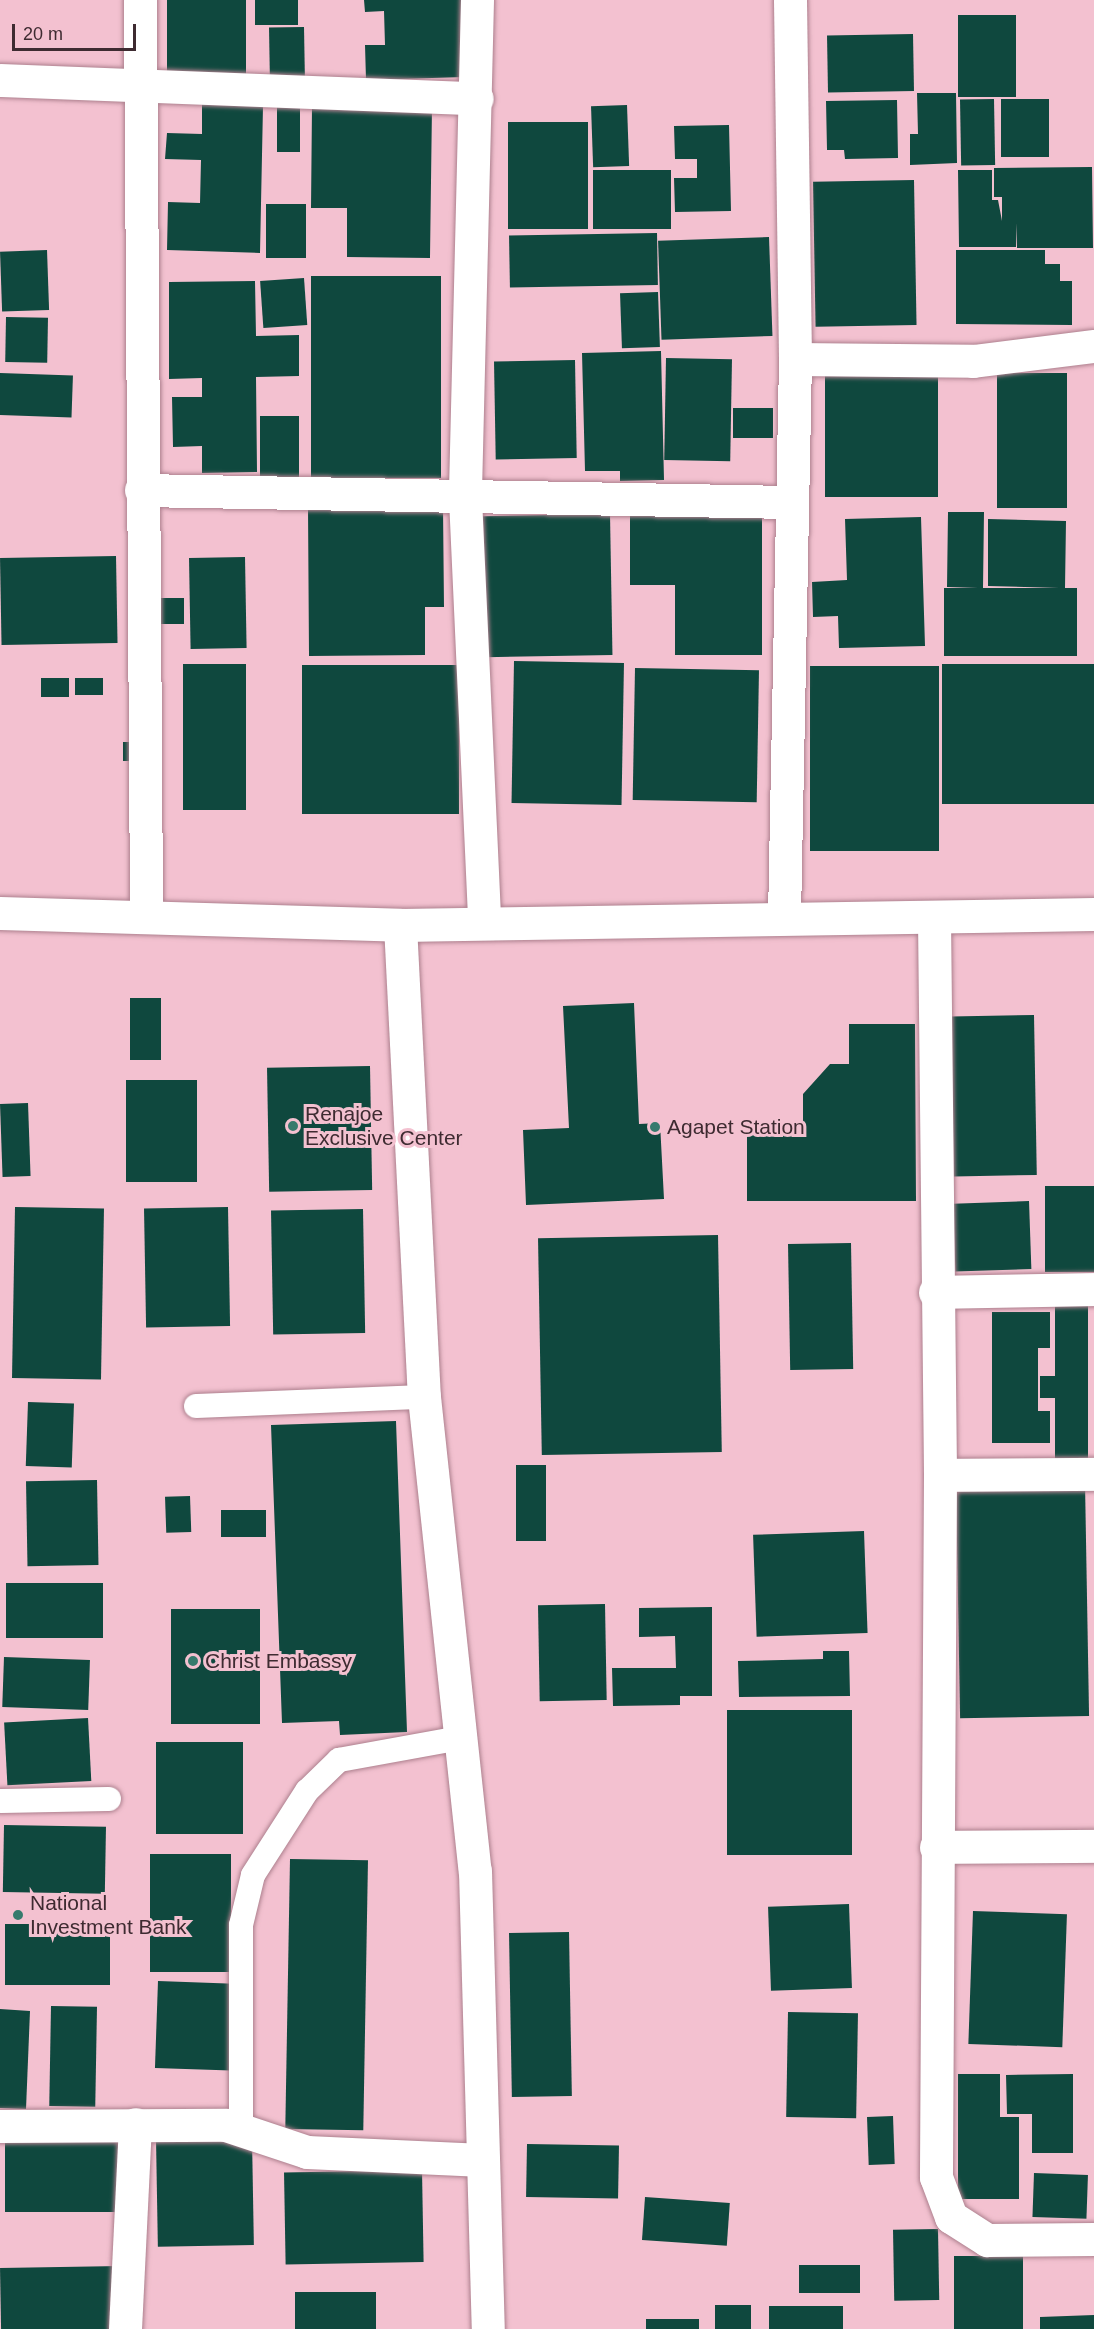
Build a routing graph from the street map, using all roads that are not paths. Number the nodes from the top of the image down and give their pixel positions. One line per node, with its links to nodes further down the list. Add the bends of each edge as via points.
1 (140, 0): 5 (street)
2 (477, 0): 6 (street)
3 (790, 0): 8 (street)
4 (0, 80): 5 (street)
5 (141, 87): 6 (street); 9 (street)
6 (477, 98): 10 (street)
7 (1094, 346): 8 (street, via 973,361)
8 (795, 359): 11 (street)
9 (141, 490): 10 (street); 14 (street)
10 (465, 498): 11 (street); 17 (street)
11 (791, 502): 15 (street)
12 (0, 913): 14 (street)
13 (1094, 914): 16 (street)
14 (146, 916): 18 (street)
15 (784, 917): 16 (street); 17 (street)
16 (934, 918): 20 (street)
17 (484, 921): 18 (street)
18 (400, 925): 21 (street)
19 (1094, 1289): 20 (street)
20 (935, 1292): 24 (street)
21 (424, 1397): 22 (lane); 25 (street)
22 (196, 1406)
23 (1094, 1474): 24 (street)
24 (940, 1475): 29 (street)
25 (460, 1738): 32 (lane, via 339,1760 307,1791 253,1875 241,1925); 33 (street, via 475,1871)
26 (109, 1799): 27 (lane)
27 (0, 1801)
28 (1094, 1846): 29 (street)
29 (936, 1847): 34 (street, via 936,2177 951,2217 987,2240)
30 (135, 2124): 31 (street); 32 (street, via 225,2125); 35 (street)
31 (0, 2126)
32 (241, 2132): 33 (street, via 307,2152)
33 (483, 2160): 36 (street)
34 (1094, 2239)
35 (125, 2329)
36 (488, 2329)

